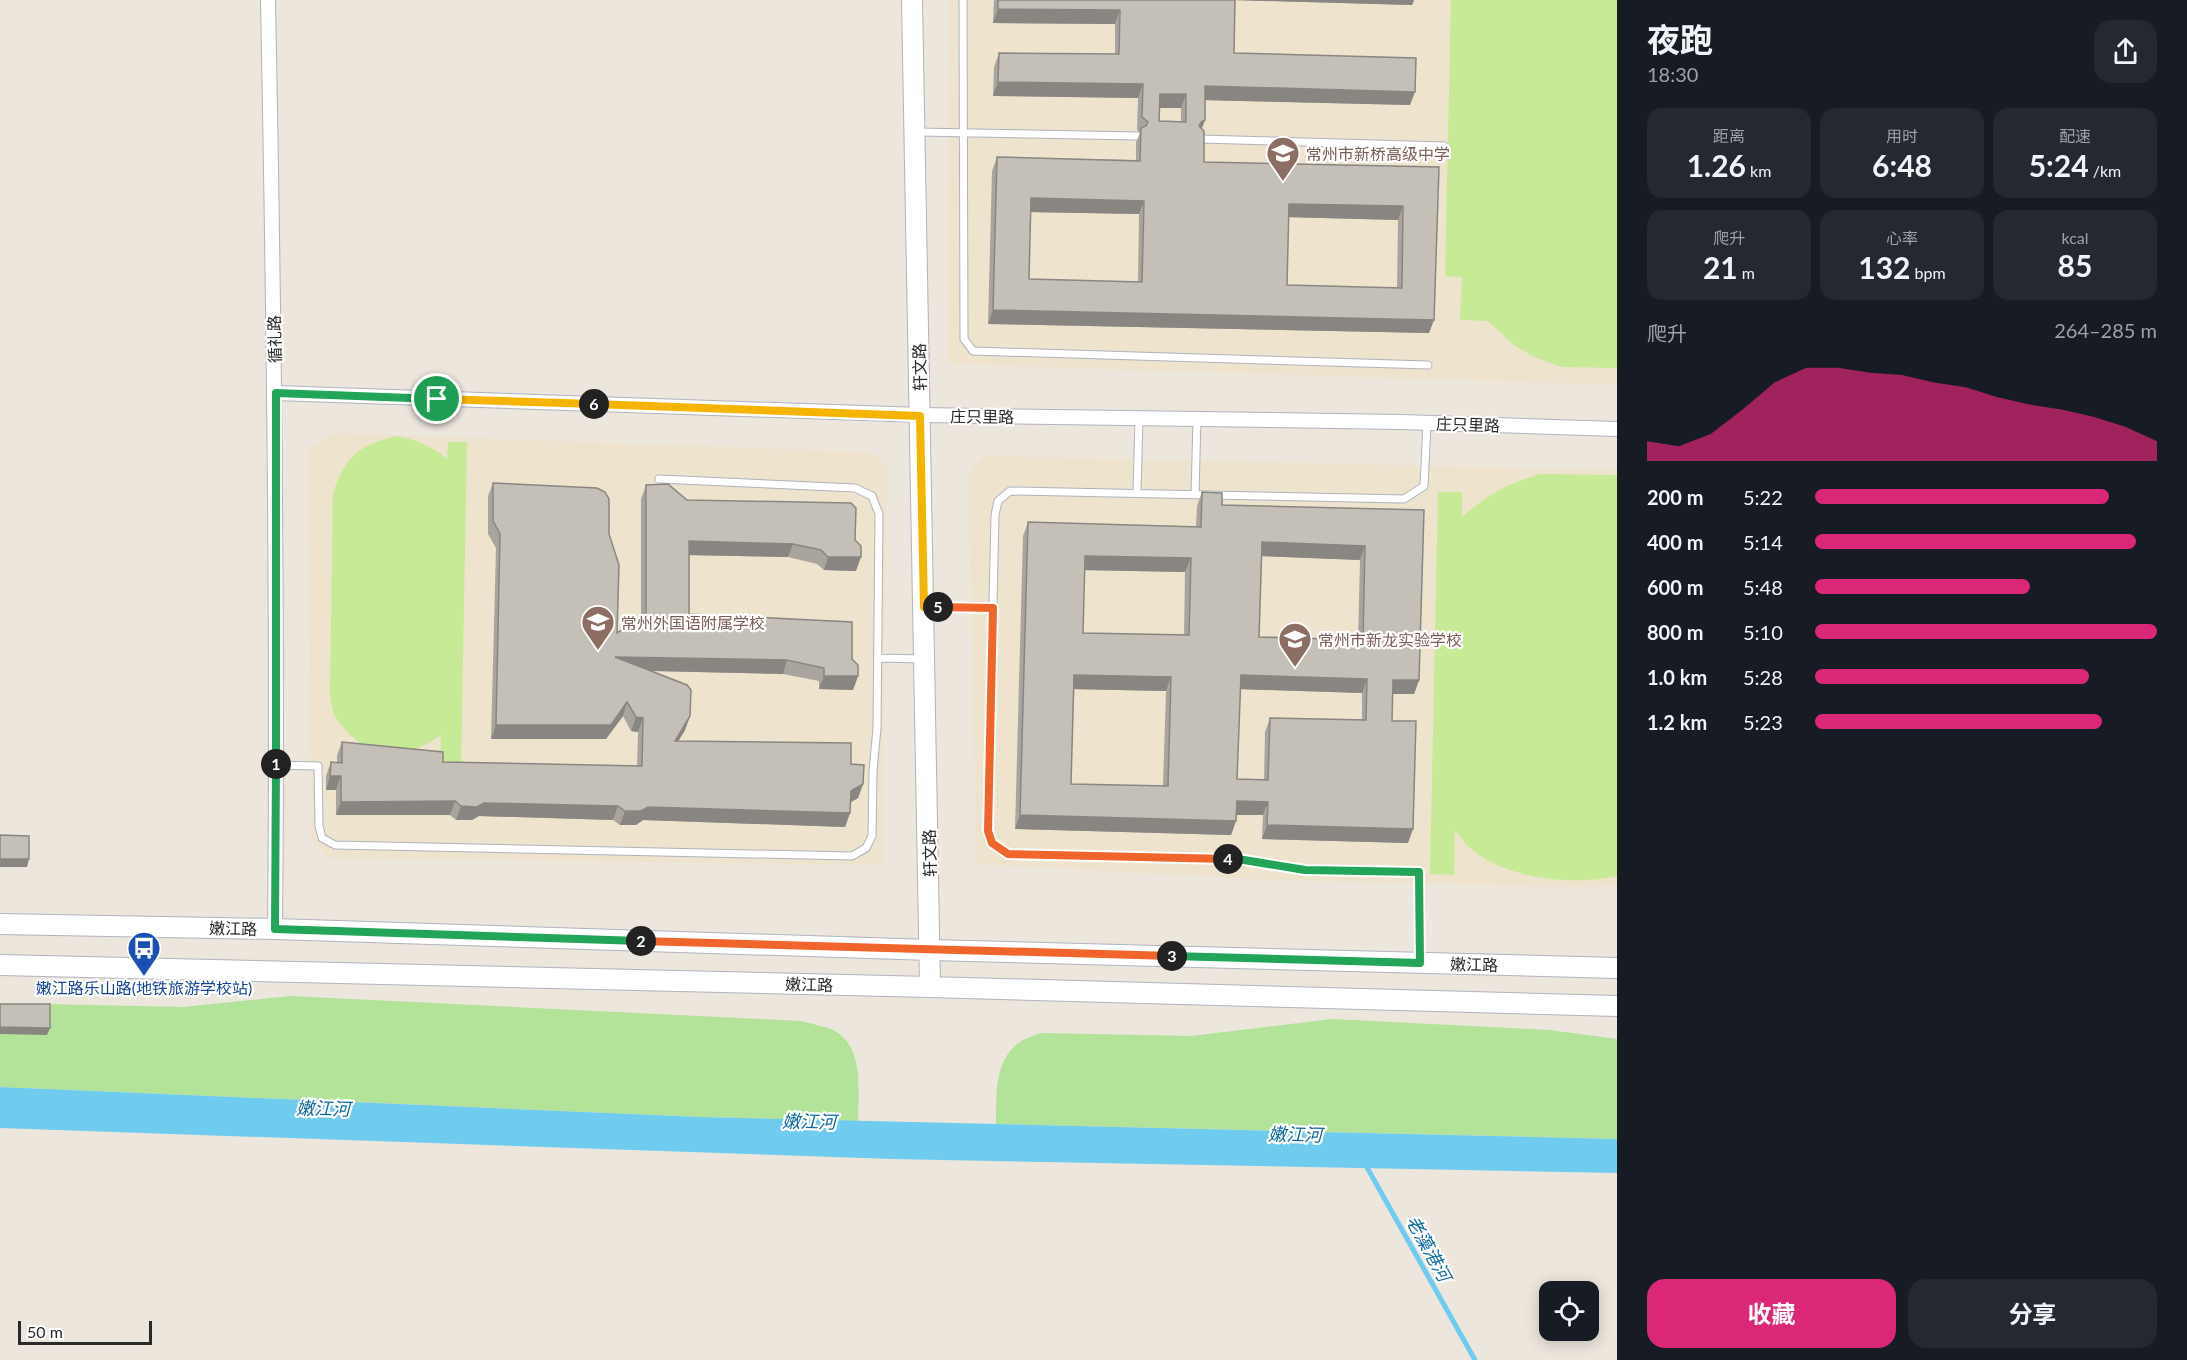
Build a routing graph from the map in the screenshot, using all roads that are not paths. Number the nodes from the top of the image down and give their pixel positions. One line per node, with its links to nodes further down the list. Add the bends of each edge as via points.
1 (268, 0): 10 (street, 循礼路)
2 (912, 0): 4 (main road, 轩文路)
3 (963, 0): 5 (lane)
4 (913, 132): 5 (lane); 11 (main road, 轩文路)
5 (964, 133): 6 (lane); 9 (lane, via 964,339 973,351)
6 (1137, 136)
7 (1200, 139): 8 (lane)
8 (1444, 146)
9 (1428, 365)
10 (276, 393): 11 (street, 庄只里路); 23 (street, 循礼路)
11 (920, 416): 12 (street, 庄只里路); 19 (main road, 轩文路)
12 (1139, 418): 13 (street, 庄只里路); 17 (lane)
13 (1197, 419): 14 (street, 庄只里路); 18 (lane)
14 (1427, 423): 15 (street, 庄只里路); 18 (lane, via 1424,486 1404,499)
15 (1617, 429)
16 (659, 480): 21 (lane, via 855,488 872,496 879,514)
17 (1137, 494): 18 (lane); 20 (lane, via 1010,491 998,501 995,515)
18 (1195, 495)
19 (924, 607): 20 (lane); 22 (main road, 轩文路)
20 (993, 608): 27 (lane, via 988,831 992,843 1008,854 1244,860 1305,870 1419,872)
21 (878, 658): 22 (lane); 23 (lane, via 872,837 866,848 852,856 335,845 322,838 319,826 318,766)
22 (925, 659): 26 (main road, 轩文路)
23 (276, 765): 25 (street, 循礼路)
24 (0, 924): 25 (main road, 嫩江路)
25 (275, 929): 26 (main road, 嫩江路)
26 (931, 950): 27 (main road, 嫩江路); 30 (main road, 轩文路)
27 (1420, 963): 29 (main road, 嫩江路)
28 (0, 965): 30 (main road, 嫩江路)
29 (1617, 968)
30 (930, 987): 31 (main road, 嫩江路)
31 (1617, 1006)

